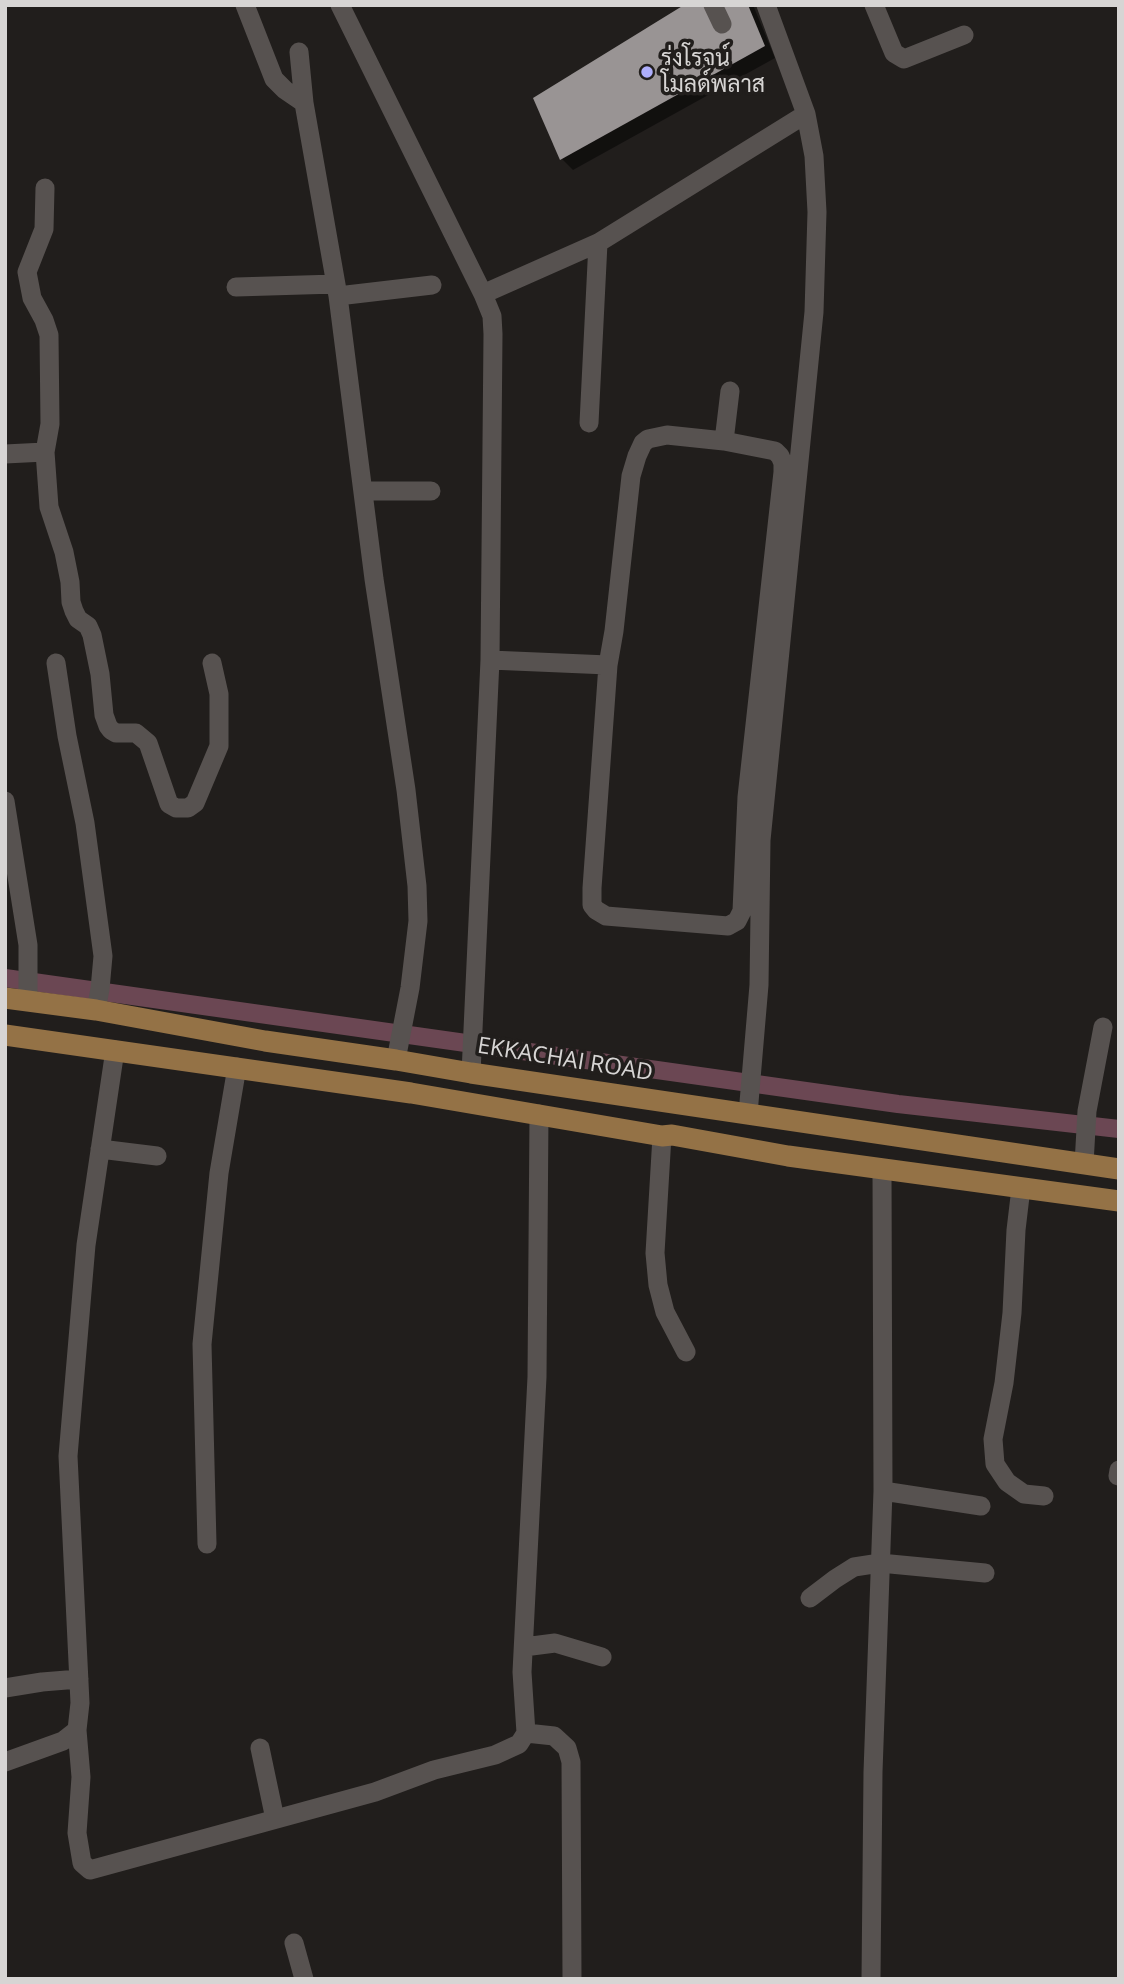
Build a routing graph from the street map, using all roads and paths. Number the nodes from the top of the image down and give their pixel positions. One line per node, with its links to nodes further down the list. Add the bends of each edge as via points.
1 (245, 5): 9 (street, via 274,79)
2 (340, 5): 16 (street)
3 (713, 5): 6 (street)
4 (766, 5): 10 (street)
5 (874, 5): 7 (street, via 894,53 904,59)
6 (722, 24)
7 (964, 35)
8 (299, 52): 9 (street)
9 (304, 103): 15 (street)
10 (806, 114): 12 (street); 38 (street, via 816,180 814,312 761,840 759,985)
11 (45, 188): 20 (street, via 44,229 27,272 32,298 49,335 50,424)
12 (597, 243): 16 (street); 18 (street)
13 (432, 285): 15 (street)
14 (236, 286): 15 (street)
15 (337, 290): 22 (street)
16 (483, 294): 24 (street, via 493,334)
17 (730, 391): 19 (street)
18 (589, 423)
19 (724, 441): 27 (street, via 667,435 643,443 631,476); 27 (street, via 775,452 783,472 747,797 742,911 728,926 606,916 592,905)
20 (45, 452): 21 (street); 26 (street, via 49,507 64,552 74,611 92,635 108,726 116,733 136,733 148,743 169,804 176,808 195,803 219,746 219,694)
21 (5, 454)
22 (363, 491): 23 (street); 35 (street, via 418,886 410,988)
23 (431, 491)
24 (490, 660): 27 (street); 37 (street)
25 (56, 663): 31 (street, via 103,956)
26 (212, 663)
27 (608, 666)
28 (5, 801): 30 (street, via 27,945)
29 (5, 998): 30 (main road, EKKACHAI ROAD)
30 (28, 1000): 31 (main road, EKKACHAI ROAD)
31 (96, 1010): 35 (main road, EKKACHAI ROAD)
32 (1104, 1027): 43 (street, via 1087,1111)
33 (5, 1035): 34 (main road)
34 (115, 1050): 36 (main road); 41 (street)
35 (396, 1060): 37 (main road, EKKACHAI ROAD)
36 (237, 1067): 39 (main road); 54 (street, via 219,1173 202,1344)
37 (471, 1073): 38 (main road, EKKACHAI ROAD)
38 (749, 1106): 43 (main road, EKKACHAI ROAD)
39 (539, 1114): 40 (main road); 58 (street, via 537,1377)
40 (662, 1136): 45 (main road); 48 (street, via 655,1253 658,1285)
41 (100, 1149): 42 (street); 60 (street, via 86,1245 68,1456)
42 (157, 1156)
43 (1084, 1164): 44 (main road, EKKACHAI ROAD)
44 (1119, 1168)
45 (882, 1169): 46 (main road); 51 (street)
46 (1021, 1188): 47 (main road); 52 (street, via 1006,1369 993,1439 995,1464 1007,1482 1024,1494)
47 (1119, 1201)
48 (686, 1352)
49 (1119, 1470): 50 (street)
50 (1118, 1476)
51 (883, 1491): 53 (street); 55 (street)
52 (1044, 1496)
53 (981, 1506)
54 (207, 1544)
55 (880, 1563): 56 (street); 57 (street, via 854,1567); 70 (street)
56 (985, 1573)
57 (810, 1598)
58 (524, 1647): 59 (street, via 555,1643); 63 (street)
59 (603, 1657)
60 (79, 1679): 61 (street); 62 (street)
61 (5, 1688)
62 (77, 1730): 65 (street, via 63,1741); 66 (street, via 81,1777 77,1833 82,1863 90,1870)
63 (526, 1733): 66 (street, via 512,1749 495,1755); 69 (street, via 554,1736 567,1748 571,1762)
64 (260, 1748): 66 (street)
65 (5, 1762)
66 (275, 1819)
67 (294, 1943): 68 (street)
68 (304, 1979)
69 (572, 1979)
70 (872, 1979)

